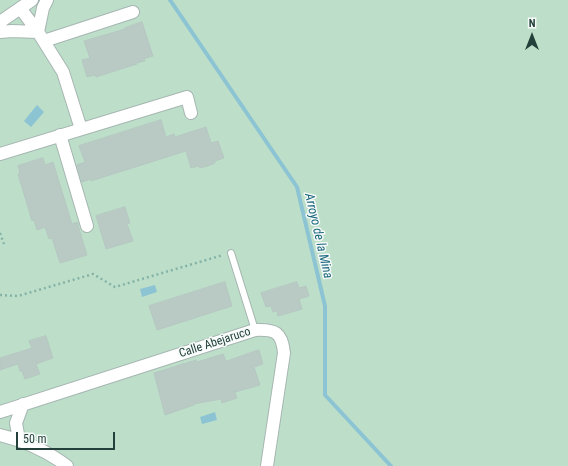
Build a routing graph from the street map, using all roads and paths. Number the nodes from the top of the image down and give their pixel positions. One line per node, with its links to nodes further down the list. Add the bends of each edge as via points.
1 (32, 0): 3 (street)
2 (47, 0): 7 (street, via 43,8)
3 (20, 8): 5 (street); 7 (street)
4 (133, 12): 7 (street)
5 (0, 22)
6 (0, 32): 7 (street, via 12,31)
7 (41, 36): 9 (street, via 64,72)
8 (191, 113): 9 (street, via 187,98)
9 (81, 129): 10 (street)
10 (60, 135): 11 (street); 12 (street)
11 (0, 154)
12 (87, 226)
13 (0, 233): 14 (path)
14 (4, 244)
15 (231, 253): 16 (path, via 115,287 93,274 18,296); 17 (lane)
16 (0, 295)
17 (255, 330): 18 (street, Calle Abejaruco); 23 (street, Calle Abejaruco, via 268,329 278,333 283,342 284,353)
18 (23, 404): 19 (street, Calle Abejaruco); 21 (street, via 16,423)
19 (0, 412)
20 (0, 435): 21 (street)
21 (19, 440): 22 (street)
22 (66, 466)
23 (267, 466)

